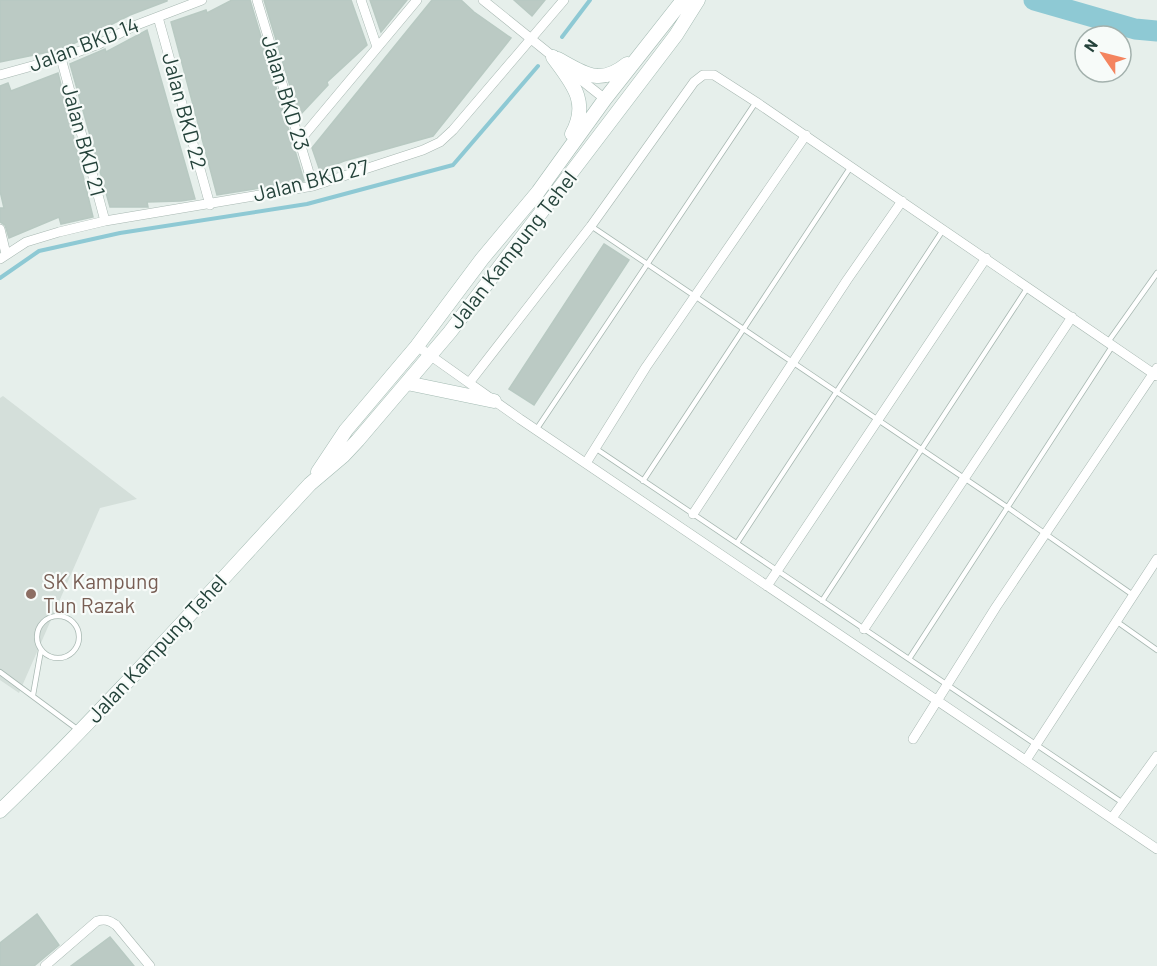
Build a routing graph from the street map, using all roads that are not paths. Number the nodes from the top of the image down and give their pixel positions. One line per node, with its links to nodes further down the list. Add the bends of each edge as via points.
1 (202, 0): 10 (street, Jalan BKD 14)
2 (257, 0): 20 (street, Jalan BKD 23)
3 (361, 0): 13 (street)
4 (417, 0): 13 (street)
5 (485, 0): 12 (street)
6 (564, 0): 12 (street, Jalan BKD 27)
7 (683, 0): 9 (main road, Jalan Kampung Tehel)
8 (698, 0): 11 (main road, Jalan Kampung Tehel)
9 (674, 12): 14 (main road, via 615,74 592,76); 17 (main road, Jalan Kampung Tehel)
10 (158, 17): 15 (street, Jalan BKD 14); 25 (street, Jalan BKD 22)
11 (676, 35): 17 (main road, via 658,50 625,92); 30 (main road, Jalan Kampung Tehel)
12 (532, 39): 14 (street); 22 (street, Jalan BKD 27, via 440,142)
13 (377, 47): 20 (street)
14 (553, 57): 17 (street); 23 (main road, via 577,92 580,120)
15 (61, 58): 16 (street, Jalan BKD 14); 26 (street, Jalan BKD 21)
16 (0, 75)
17 (605, 99): 23 (main road, Jalan Kampung Tehel); 30 (main road, via 605,113 598,128)
18 (756, 102): 19 (street); 27 (street, via 714,75 703,75 694,82); 33 (lane)
19 (806, 135): 21 (street); 36 (street)
20 (300, 140): 22 (street, Jalan BKD 23)
21 (851, 166): 24 (street); 38 (lane)
22 (313, 186): 25 (street, Jalan BKD 27)
23 (538, 192): 40 (main road, Jalan Kampung Tehel)
24 (902, 201): 29 (street); 42 (street)
25 (210, 205): 26 (street, Jalan BKD 27)
26 (105, 222): 31 (street, Jalan BKD 27, via 36,238)
27 (591, 226): 33 (lane); 45 (street)
28 (0, 229): 31 (street)
29 (944, 229): 32 (street); 46 (lane)
30 (518, 245): 41 (main road, Jalan Kampung Tehel)
31 (3, 256)
32 (987, 258): 35 (street); 48 (street)
33 (647, 264): 36 (lane); 49 (lane)
34 (1157, 273): 39 (lane)
35 (1029, 287): 37 (street); 51 (lane)
36 (695, 296): 38 (lane); 50 (street)
37 (1072, 317): 39 (street); 53 (street)
38 (744, 329): 42 (lane); 54 (lane)
39 (1111, 343): 43 (street); 56 (lane)
40 (417, 346): 41 (street); 55 (main road, Jalan Kampung Tehel, via 361,411)
41 (430, 356): 44 (main road, Jalan Kampung Tehel); 45 (street)
42 (793, 362): 46 (lane); 57 (street)
43 (1156, 373): 58 (street)
44 (407, 382): 47 (main road); 55 (main road, Jalan Kampung Tehel, via 343,456)
45 (469, 383): 47 (street)
46 (836, 391): 48 (lane); 59 (lane)
47 (494, 401): 49 (street)
48 (878, 420): 51 (lane); 61 (street)
49 (536, 430): 52 (street)
50 (595, 448): 52 (street); 54 (lane)
51 (921, 449): 53 (lane); 64 (lane)
52 (586, 463): 62 (street)
53 (964, 478): 56 (lane); 66 (street)
54 (643, 481): 57 (lane)
55 (310, 484): 74 (main road, Jalan Kampung Tehel)
56 (1007, 507): 58 (lane); 69 (lane)
57 (693, 514): 59 (lane)
58 (1045, 533): 63 (lane); 71 (street)
59 (736, 543): 61 (lane)
60 (1157, 559): 63 (street)
61 (777, 571): 62 (street); 64 (lane)
62 (767, 586): 73 (street)
63 (1133, 595): 65 (street)
64 (822, 601): 66 (lane)
65 (1116, 621): 68 (lane); 76 (street)
66 (864, 629): 69 (lane)
67 (41, 650): 67 (lane, via 37,640 39,628 48,619 59,616 75,624 79,641 69,656 51,658); 72 (lane)
68 (1157, 650)
69 (909, 659): 71 (lane)
70 (0, 672): 72 (lane)
71 (948, 685): 73 (street); 76 (lane)
72 (33, 695): 74 (lane)
73 (938, 702): 75 (street); 78 (street)
74 (80, 732): 80 (main road, Jalan Kampung Tehel)
75 (913, 739)
76 (1037, 745): 78 (street); 79 (lane)
77 (1157, 756): 79 (street)
78 (1026, 760): 81 (street)
79 (1123, 803): 81 (street)
80 (0, 812)
81 (1112, 818): 82 (street)
82 (1157, 849)
83 (45, 966): 84 (street, via 97,921 109,920)
84 (150, 966)

